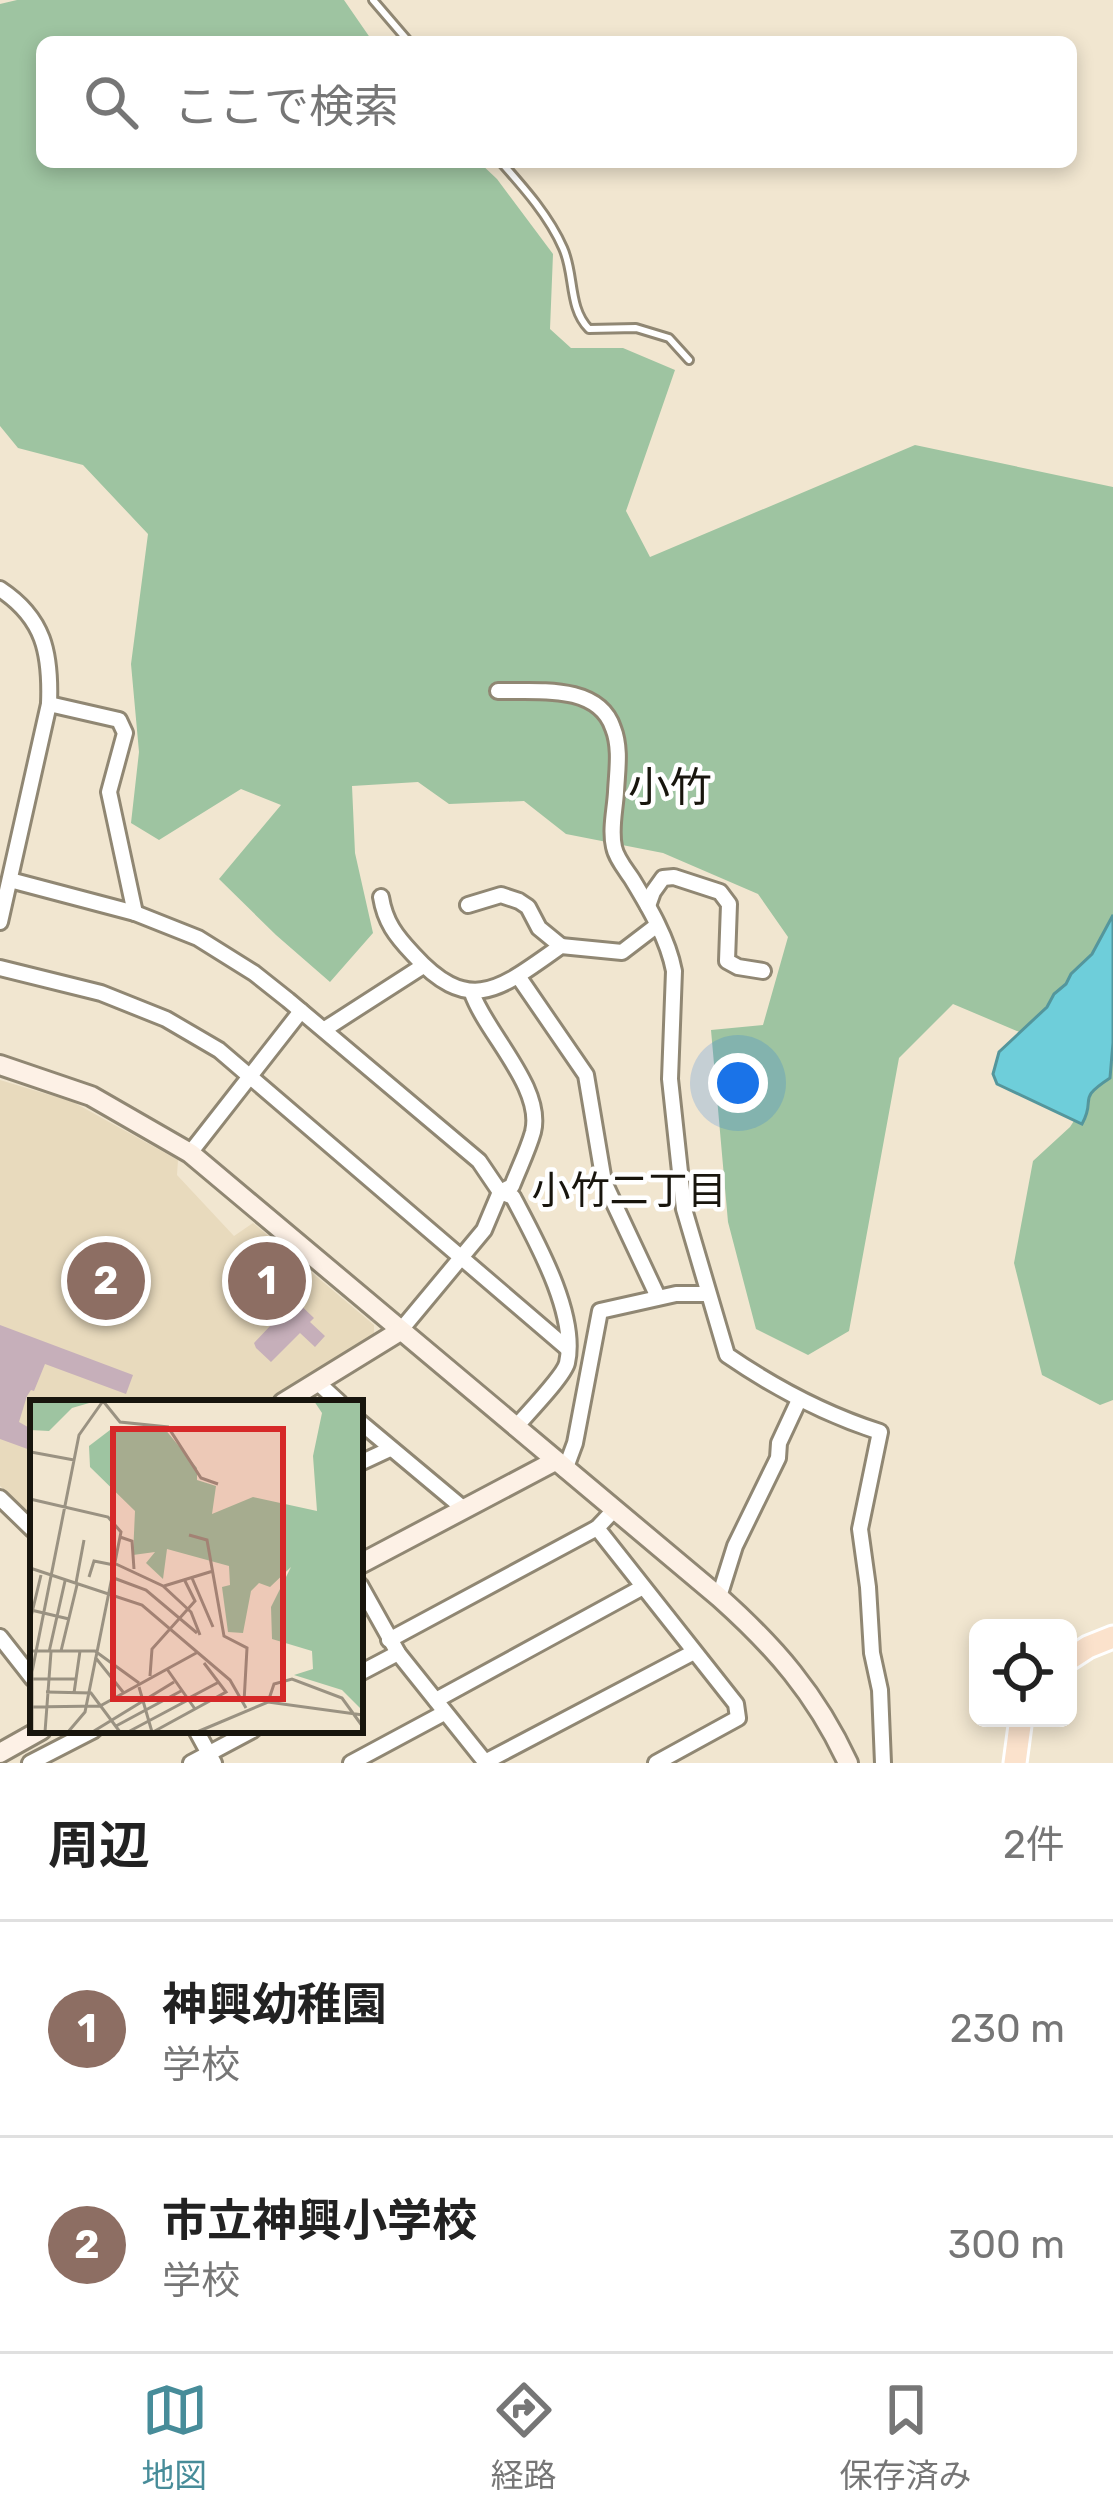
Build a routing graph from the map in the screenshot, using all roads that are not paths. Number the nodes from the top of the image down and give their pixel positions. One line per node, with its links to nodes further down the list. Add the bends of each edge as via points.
1 (373, 0): 2 (lane)
2 (404, 36)
3 (506, 168): 4 (lane, via 565,250 579,319 589,329 636,328 669,338)
4 (689, 360)
5 (0, 589): 7 (street, via 21,603 45,645)
6 (498, 691): 11 (street, via 574,694 608,718 618,755 614,850)
7 (49, 704): 8 (street); 12 (street, via 119,719 125,733 109,791)
8 (6, 885): 12 (street); 13 (street)
9 (380, 897): 16 (street, via 387,924)
10 (468, 904): 15 (street, via 501,896 519,901)
11 (648, 905): 14 (street); 18 (street, via 663,878 720,892 729,904 727,961)
12 (135, 913): 21 (street, via 198,938)
13 (0, 922)
14 (656, 926): 15 (street, via 622,952); 28 (street, via 674,971 670,1078 683,1209)
15 (561, 946): 19 (street)
16 (423, 966): 20 (street); 22 (street)
17 (0, 968): 24 (street, via 166,1019)
18 (763, 971)
19 (518, 976): 20 (street); 29 (street, via 586,1075 604,1182)
20 (472, 993): 26 (street, via 533,1109 512,1186)
21 (302, 1011): 22 (street); 24 (street)
22 (325, 1030): 26 (street, via 479,1161)
23 (0, 1065): 25 (street, via 91,1096)
24 (251, 1078): 25 (street); 27 (street)
25 (190, 1153): 30 (street)
26 (500, 1192): 27 (street); 31 (street, via 513,1197 547,1262)
27 (462, 1257): 30 (street); 31 (street)
28 (707, 1294): 29 (street); 35 (street, via 728,1355)
29 (658, 1297): 40 (street, via 600,1311 575,1443)
30 (400, 1331): 32 (street); 37 (street)
31 (568, 1348): 37 (street, via 567,1367)
32 (316, 1381): 33 (street); 34 (street)
33 (288, 1400)
34 (337, 1400)
35 (799, 1400): 49 (street); 70 (street, via 880,1432 860,1529)
36 (363, 1425): 38 (street)
37 (515, 1428): 40 (street)
38 (390, 1449): 39 (street); 42 (street)
39 (363, 1462)
40 (560, 1465): 42 (street); 43 (street)
41 (0, 1498): 44 (street)
42 (464, 1508): 46 (street)
43 (614, 1510): 45 (street); 49 (street)
44 (30, 1527)
45 (597, 1528): 47 (street); 52 (street)
46 (363, 1562)
47 (643, 1587): 53 (street); 57 (street)
48 (363, 1590): 52 (street)
49 (719, 1597): 69 (street, via 797,1675)
50 (0, 1637): 56 (street)
51 (1113, 1637): 54 (main road)
52 (394, 1647): 55 (street); 57 (street)
53 (694, 1652): 67 (street); 68 (street, via 736,1704 738,1718)
54 (1077, 1654)
55 (363, 1671)
56 (30, 1675)
57 (440, 1707): 66 (street); 67 (street)
58 (1020, 1727): 71 (main road)
59 (36, 1733): 62 (street)
60 (88, 1733): 64 (street)
61 (248, 1733): 63 (street)
62 (0, 1753)
63 (211, 1758): 65 (street)
64 (30, 1763)
65 (190, 1763)
66 (351, 1763)
67 (486, 1763)
68 (656, 1763)
69 (848, 1763)
70 (883, 1763)
71 (1015, 1763)

